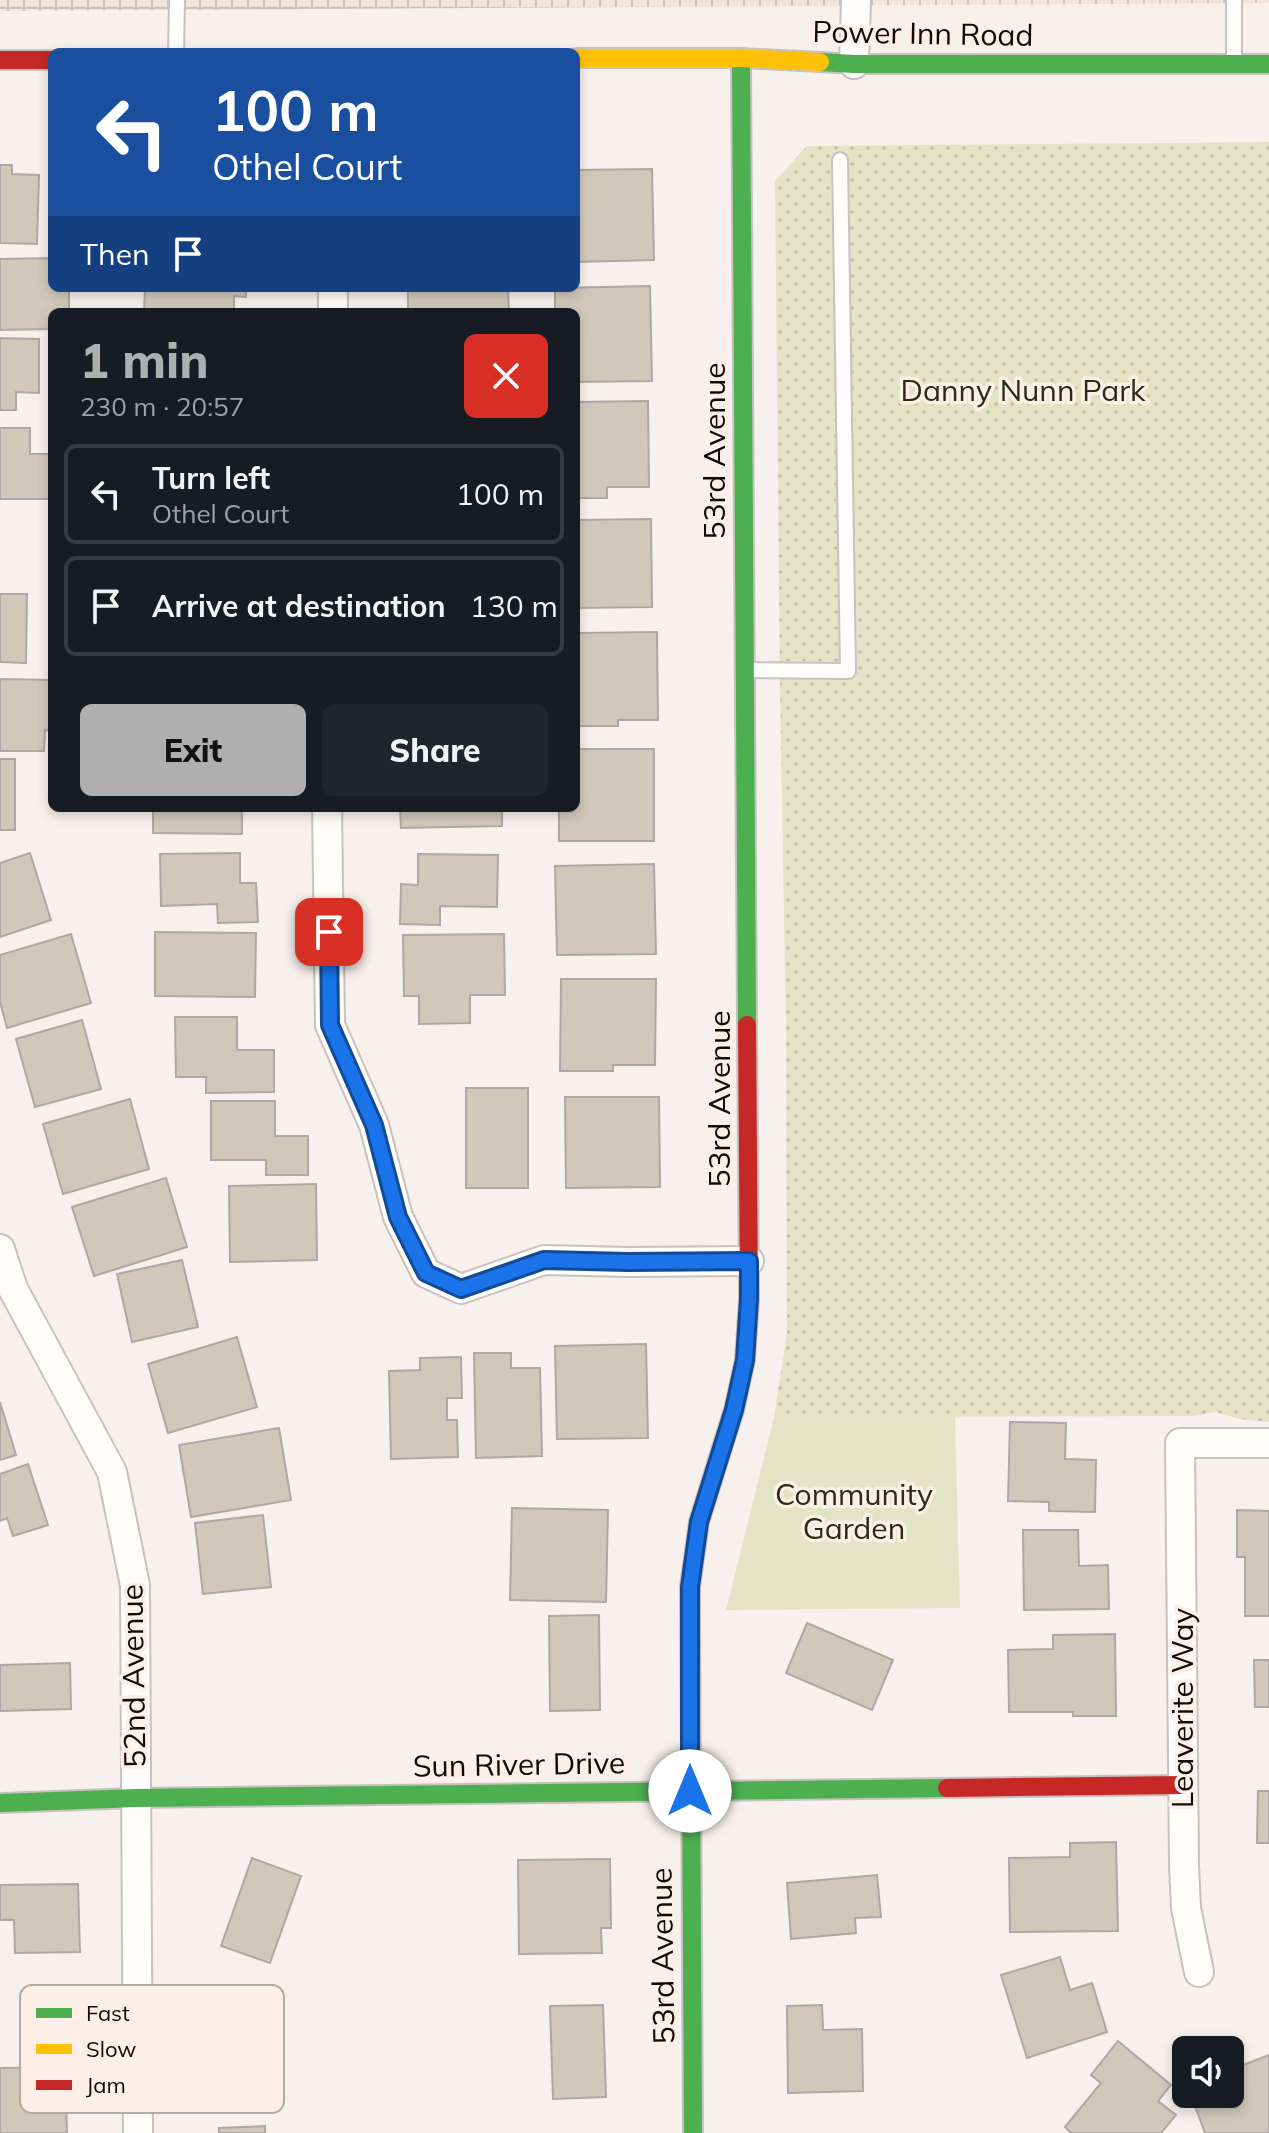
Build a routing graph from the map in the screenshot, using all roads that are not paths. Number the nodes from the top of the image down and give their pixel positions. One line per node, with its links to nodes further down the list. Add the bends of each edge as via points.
1 (177, 0): 4 (lane)
2 (856, 0): 9 (street)
3 (1234, 0): 10 (lane)
4 (176, 48)
5 (580, 58): 6 (street, Power Inn Road)
6 (741, 58): 9 (street, Power Inn Road); 13 (street, 53rd Avenue)
7 (0, 60): 8 (street)
8 (48, 60)
9 (854, 64): 10 (street, Power Inn Road)
10 (1234, 64): 11 (street, Power Inn Road)
11 (1269, 64)
12 (840, 160): 13 (lane, via 848,671)
13 (745, 670): 16 (street, 53rd Avenue)
14 (327, 812): 16 (street, via 330,1025 374,1125 398,1217 426,1273 461,1289 544,1260)
15 (0, 1249): 20 (street, 52nd Avenue, via 13,1289 112,1472 135,1585)
16 (749, 1261): 19 (street, 53rd Avenue, via 745,1360 699,1522 690,1587)
17 (1269, 1443): 18 (street, Leaverite Way, via 1180,1443)
18 (1183, 1785): 19 (street, Sun River Drive); 22 (street, Leaverite Way, via 1186,1908)
19 (690, 1791): 20 (street, Sun River Drive); 26 (street, 53rd Avenue)
20 (136, 1798): 21 (street, Sun River Drive); 23 (street, 52nd Avenue)
21 (0, 1803)
22 (1199, 1972)
23 (137, 1985)
24 (138, 2113): 25 (street, 52nd Avenue)
25 (138, 2133)
26 (693, 2133)

